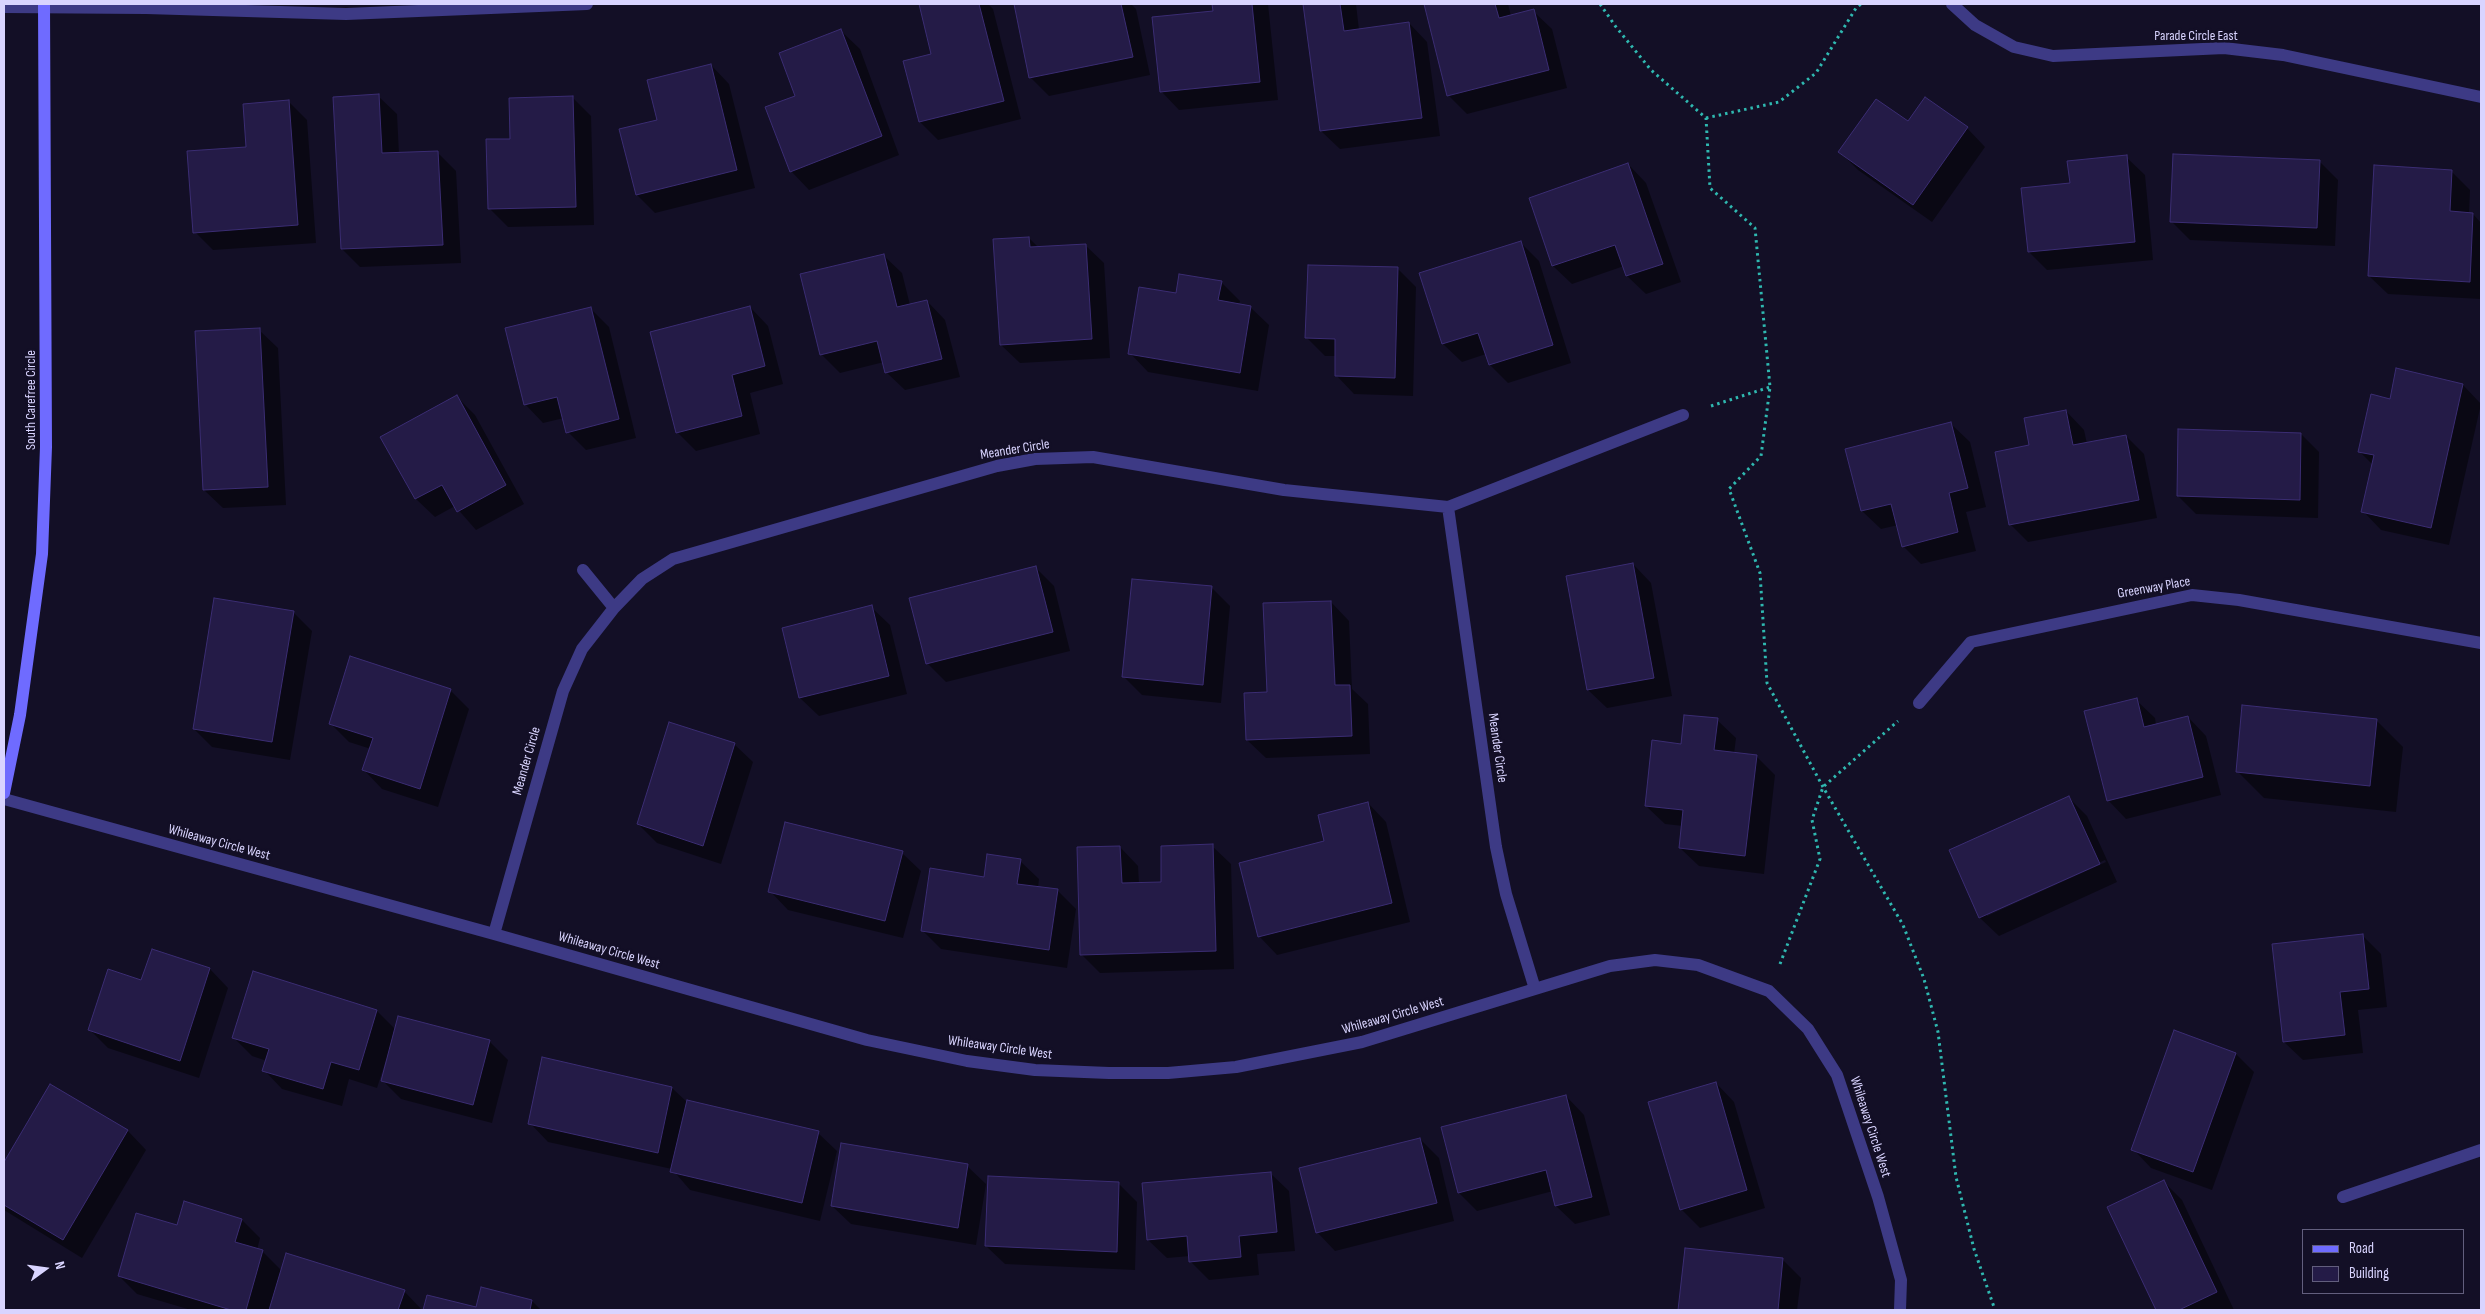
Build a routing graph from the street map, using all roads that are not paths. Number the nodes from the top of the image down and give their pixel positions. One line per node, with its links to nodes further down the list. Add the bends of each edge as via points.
1 (587, 4): 3 (street, via 346,14)
2 (1952, 4): 5 (street, Parade Circle East, via 1975,25 2014,47 2053,56 2224,48 2283,55)
3 (44, 6): 4 (street); 12 (main road, South Carefree Circle, via 46,447 42,554 20,716)
4 (4, 7)
5 (2481, 97)
6 (1684, 415): 7 (street, Meander Circle)
7 (1448, 507): 9 (street, Meander Circle, via 1284,490 1092,457 1035,459 997,466 672,559 642,579); 15 (street, Meander Circle, via 1496,847)
8 (583, 570): 9 (street)
9 (614, 608): 14 (street, Meander Circle, via 582,649 563,691)
10 (2481, 643): 11 (street, Greenway Place, via 2239,600 2192,595 1971,642)
11 (1919, 703)
12 (4, 793)
13 (4, 799): 14 (street, Whileaway Circle West)
14 (494, 934): 15 (street, Whileaway Circle West, via 867,1040 967,1061 1045,1070 1168,1073 1236,1067 1362,1042)
15 (1534, 989): 18 (street, Whileaway Circle West, via 1610,966 1655,960 1698,965 1769,991 1808,1029 1837,1075 1878,1197 1900,1280)
16 (2481, 1150): 17 (street)
17 (2343, 1197)
18 (1900, 1310)

